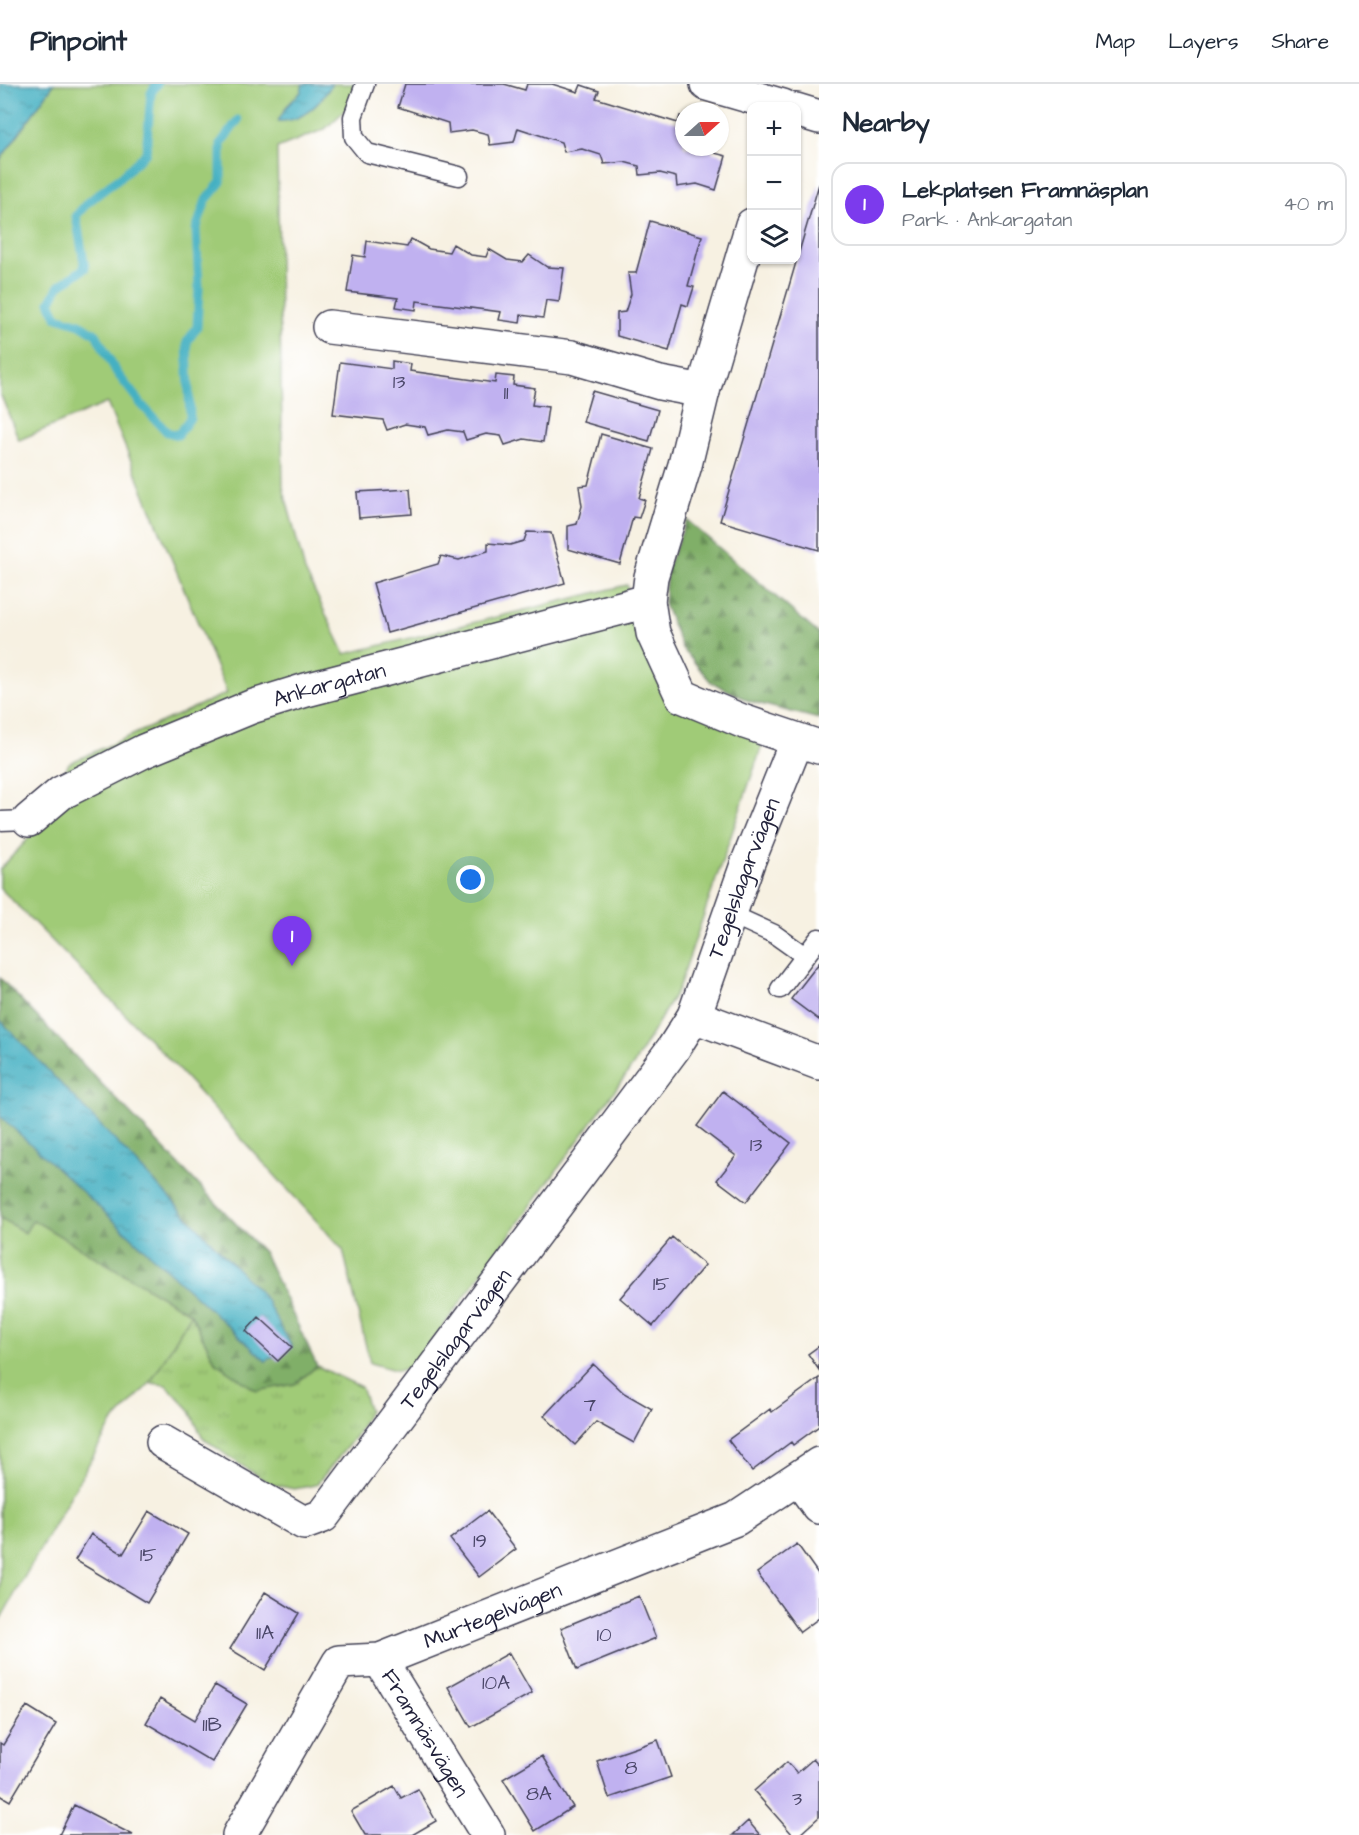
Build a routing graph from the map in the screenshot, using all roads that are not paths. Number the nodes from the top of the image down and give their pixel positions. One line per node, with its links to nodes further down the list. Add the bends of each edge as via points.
1 (365, 84): 8 (lane, via 353,117 354,137 367,153)
2 (707, 84): 4 (street)
3 (793, 84): 5 (street)
4 (771, 102)
5 (786, 102)
6 (801, 112): 7 (street)
7 (819, 117)
8 (459, 176)
9 (747, 242): 11 (street)
10 (329, 327): 11 (street, via 572,357 660,383)
11 (703, 391): 12 (street, via 651,577)
12 (648, 601): 13 (street, via 653,633 682,696); 14 (street, Ankargatan, via 251,707 144,751)
13 (808, 743): 15 (street, Tegelslagarvägen, via 748,862)
14 (15, 820)
15 (730, 914): 17 (lane, via 774,934); 19 (street, Tegelslagarvägen)
16 (819, 938): 17 (lane)
17 (805, 956): 18 (lane)
18 (780, 988)
19 (694, 1016): 20 (street); 21 (street, Tegelslagarvägen, via 323,1516 304,1523)
20 (819, 1063)
21 (164, 1442)
22 (809, 1471): 23 (street); 24 (street, Murtegelvägen, via 736,1519)
23 (819, 1506)
24 (380, 1660): 25 (street, Murtegelvägen, via 339,1662); 26 (street, Framnäsvägen)
25 (238, 1835)
26 (488, 1835)

